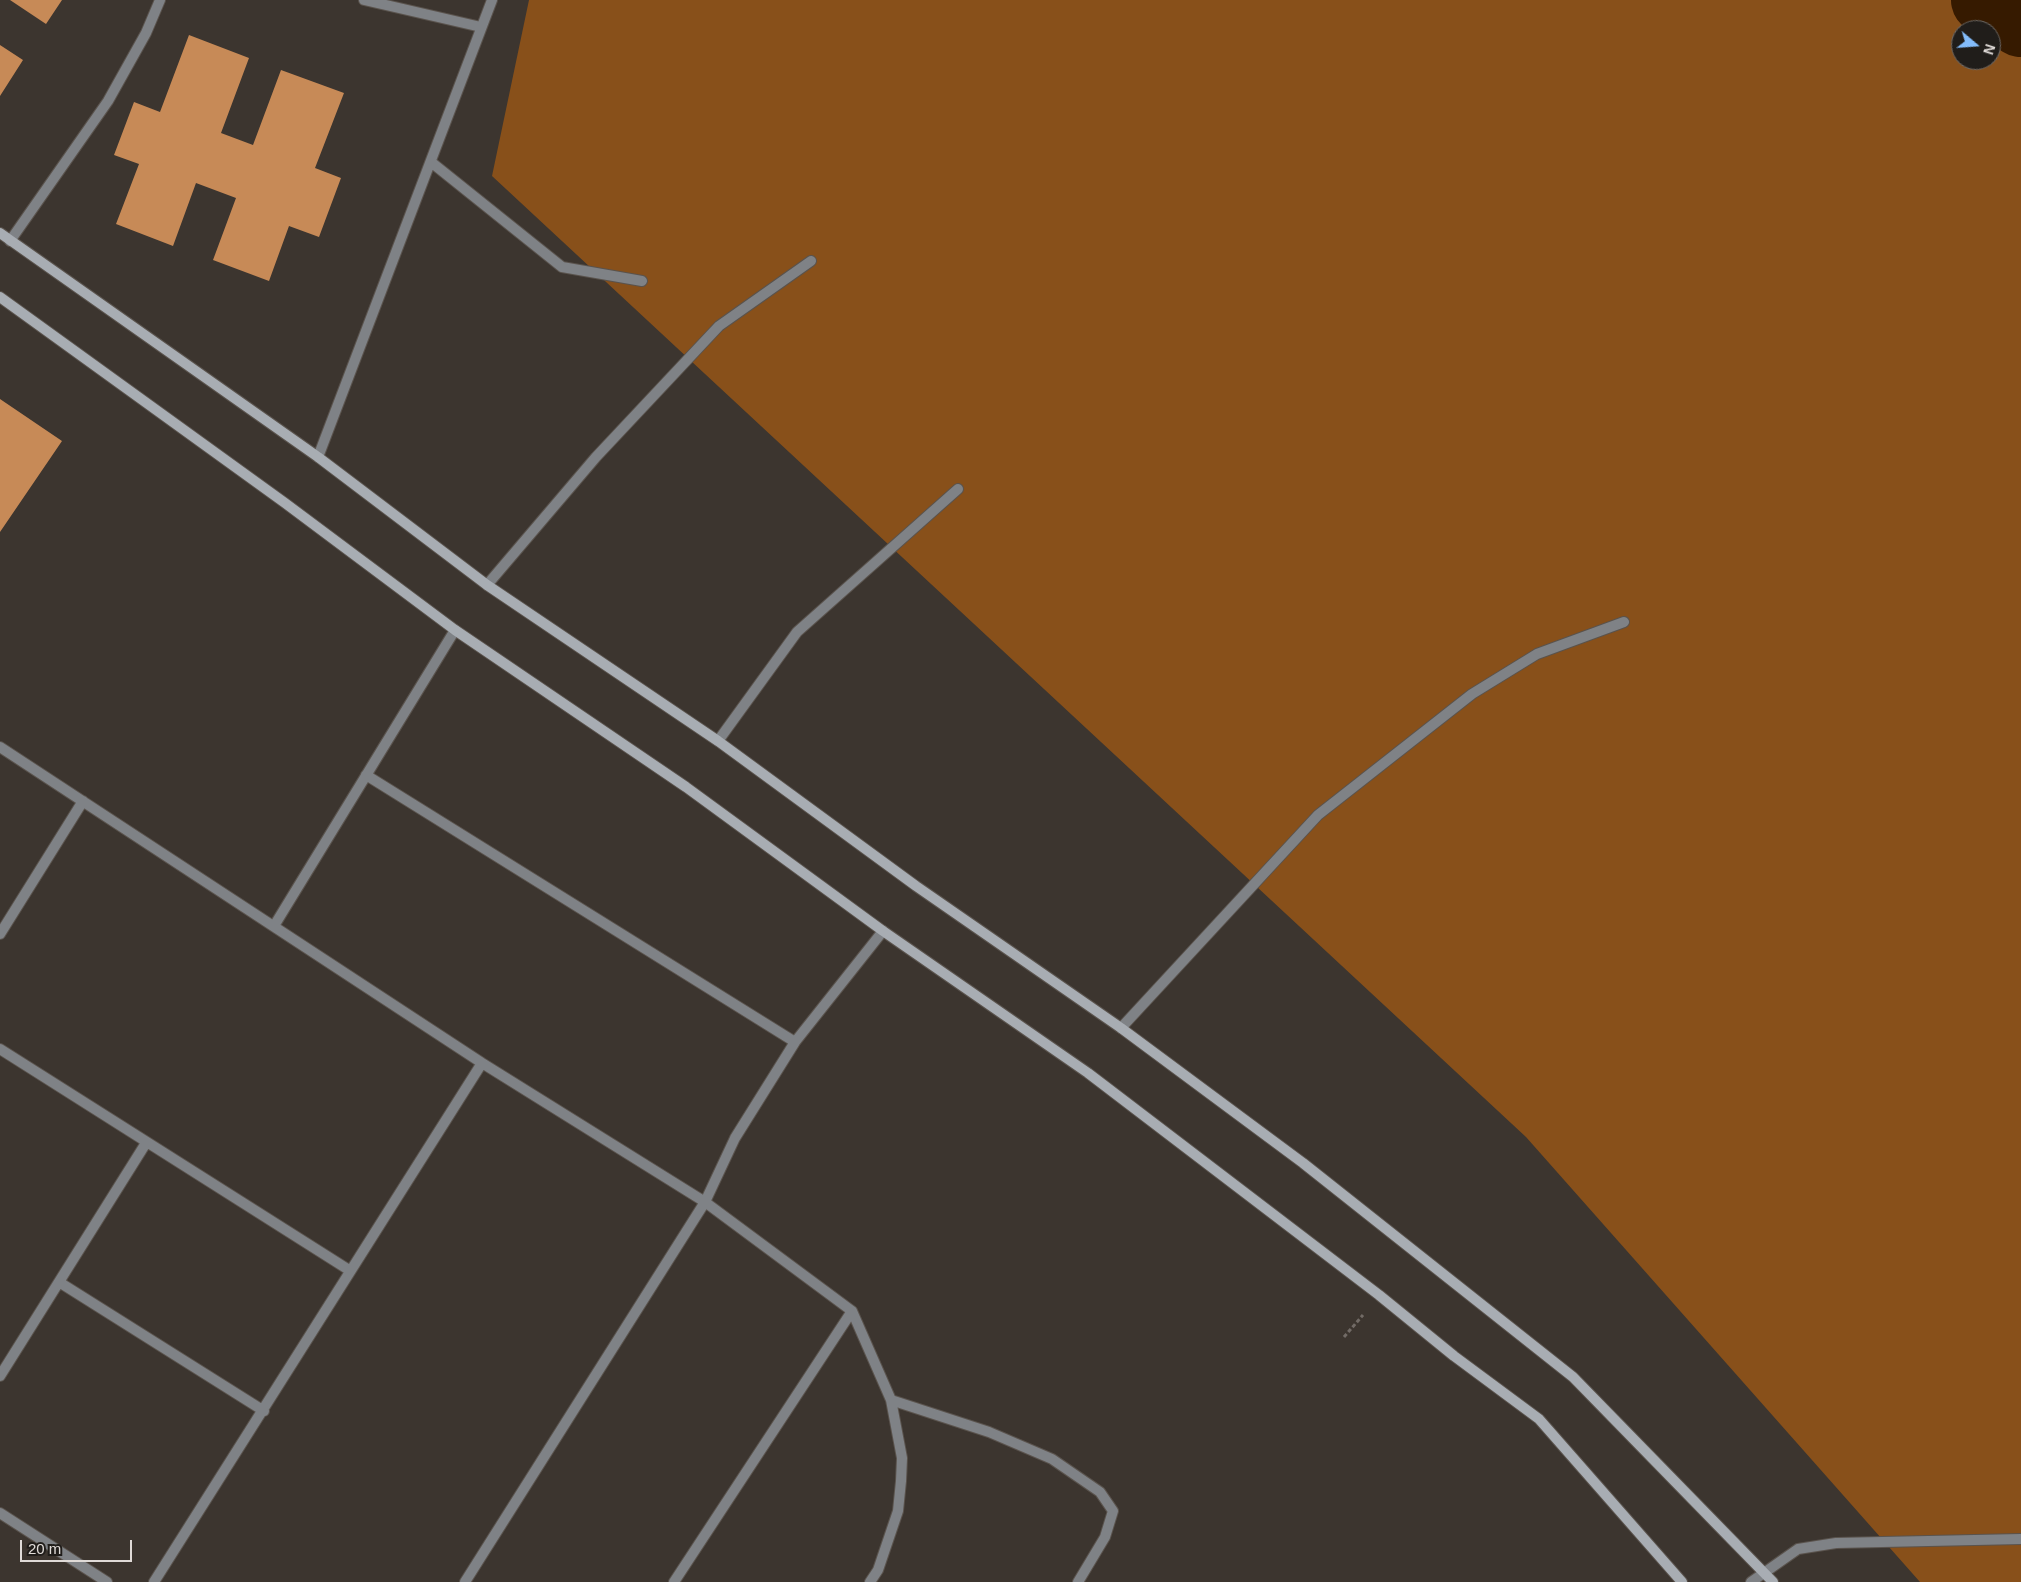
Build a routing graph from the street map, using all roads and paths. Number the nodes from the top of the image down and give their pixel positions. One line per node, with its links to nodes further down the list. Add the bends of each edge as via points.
1 (160, 0): 7 (street, via 146,33 108,101)
2 (364, 0): 4 (street)
3 (492, 0): 4 (street)
4 (481, 27): 5 (street)
5 (430, 162): 9 (street, via 562,267); 11 (street)
6 (0, 233): 7 (main road)
7 (10, 241): 11 (main road)
8 (811, 261): 13 (street, via 719,326 596,457)
9 (642, 281)
10 (0, 297): 15 (main road)
11 (318, 457): 13 (main road)
12 (958, 489): 16 (street, via 797,632)
13 (487, 585): 16 (main road)
14 (1624, 622): 23 (street, via 1537,654 1472,694 1318,815)
15 (455, 630): 18 (street); 21 (main road, via 686,787)
16 (718, 741): 23 (main road, via 916,886)
17 (0, 747): 19 (street)
18 (366, 775): 20 (street); 24 (street)
19 (83, 801): 20 (street); 22 (street)
20 (274, 926): 26 (street)
21 (883, 931): 24 (street); 31 (main road, via 1088,1073)
22 (0, 934)
23 (1121, 1028): 39 (main road, via 1303,1163 1573,1377)
24 (794, 1042): 28 (street, via 735,1138)
25 (0, 1049): 27 (street)
26 (482, 1063): 28 (street); 29 (street)
27 (146, 1143): 29 (street); 30 (street)
28 (705, 1202): 32 (street); 42 (street)
29 (349, 1270): 36 (street)
30 (59, 1282): 34 (street); 36 (street)
31 (1379, 1295): 33 (path); 46 (main road, via 1539,1419)
32 (852, 1311): 35 (street); 43 (street)
33 (1344, 1337)
34 (0, 1376)
35 (891, 1400): 44 (street, via 902,1458 898,1511 878,1570); 45 (street, via 989,1432 1052,1459 1100,1492 1113,1511 1104,1537)
36 (264, 1411): 41 (street)
37 (0, 1513): 40 (street)
38 (2021, 1539): 39 (street, via 1836,1543 1798,1549)
39 (1766, 1572): 47 (street); 48 (main road)
40 (107, 1582)
41 (154, 1582)
42 (465, 1582)
43 (674, 1582)
44 (870, 1582)
45 (1078, 1582)
46 (1682, 1582)
47 (1751, 1582)
48 (1773, 1582)

